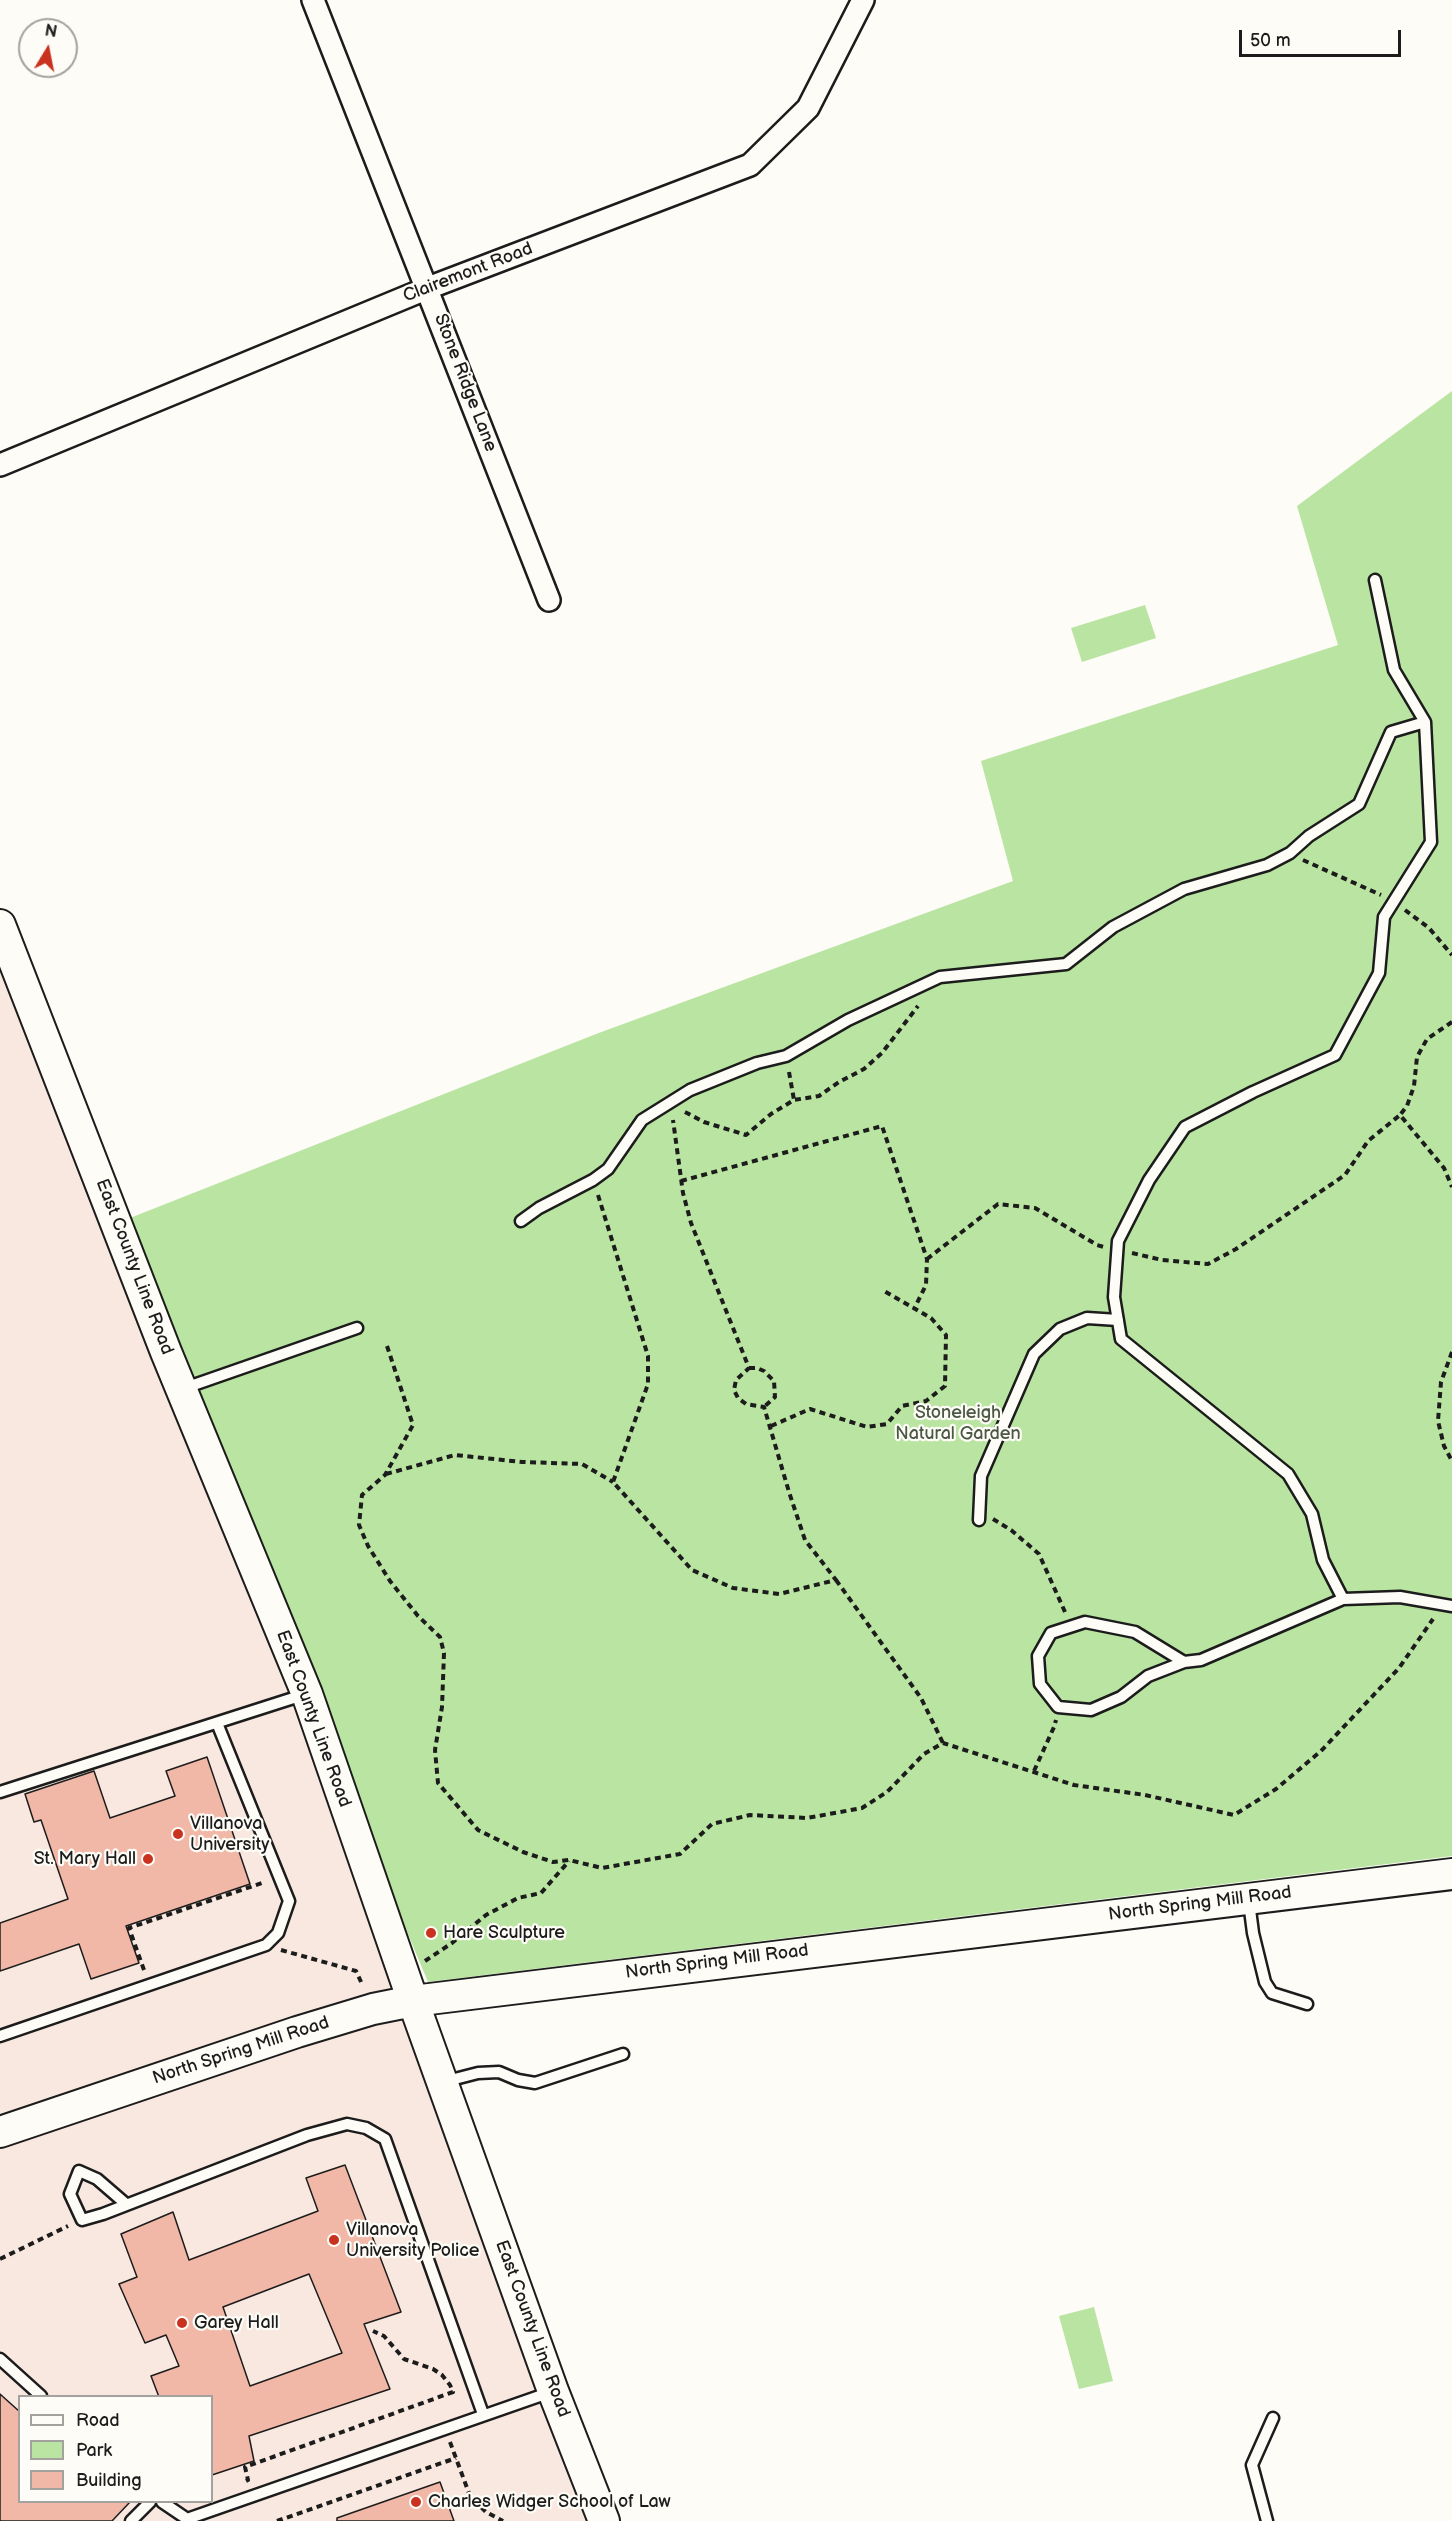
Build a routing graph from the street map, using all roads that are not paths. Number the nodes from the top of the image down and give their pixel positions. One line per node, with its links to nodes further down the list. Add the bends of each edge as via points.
1 (313, 0): 3 (street, Stone Ridge Lane)
2 (863, 0): 3 (street, Clairemont Road, via 808,108 750,165)
3 (428, 288): 4 (street, Clairemont Road); 6 (street, Stone Ridge Lane)
4 (0, 465)
5 (1375, 580): 7 (lane, via 1394,670)
6 (549, 600)
7 (1425, 722): 9 (lane, via 1391,732 1359,804 1309,836 1290,854 1267,865 1184,889 1113,927 1066,964 939,977 848,1020 786,1056 699,1086 642,1120 608,1169); 10 (lane, via 1431,842 1384,917 1379,973 1335,1055 1185,1126 1149,1180 1118,1241 1114,1297)
8 (0, 925): 12 (street, East County Line Road)
9 (521, 1221)
10 (1118, 1320): 13 (lane, via 1078,1321 1060,1329 1034,1354 981,1476); 14 (lane, via 1121,1340 1288,1474 1312,1514 1323,1560)
11 (357, 1328): 12 (lane)
12 (182, 1389): 17 (street, East County Line Road)
13 (984, 1518)
14 (1343, 1599): 15 (lane, via 1400,1596); 16 (lane, via 1201,1660)
15 (1449, 1605)
16 (1184, 1662): 16 (lane, via 1135,1632 1084,1622 1051,1633 1038,1656 1040,1684 1058,1707 1091,1710 1121,1697 1148,1676)
17 (307, 1694): 18 (lane); 22 (street, East County Line Road)
18 (217, 1724): 19 (lane); 24 (lane, via 289,1901 278,1933 266,1945)
19 (0, 1792)
20 (1452, 1874): 21 (street, North Spring Mill Road)
21 (1248, 1898): 22 (street, North Spring Mill Road); 23 (lane, via 1265,1982 1272,1993)
22 (409, 1988): 26 (street, East County Line Road); 27 (street, North Spring Mill Road, via 373,2009)
23 (1307, 2004)
24 (0, 2036)
25 (623, 2054): 26 (lane, via 535,2083 499,2072)
26 (443, 2082): 30 (street, East County Line Road)
27 (2, 2133)
28 (126, 2204): 28 (lane, via 97,2179 79,2171 70,2194 82,2220); 32 (lane, via 307,2135 347,2124 366,2128 385,2139)
29 (0, 2359): 31 (lane)
30 (554, 2391): 32 (lane); 38 (street, East County Line Road)
31 (39, 2395)
32 (483, 2414): 36 (lane)
33 (1273, 2418): 39 (lane, via 1252,2465)
34 (149, 2503): 37 (lane)
35 (163, 2503): 36 (lane)
36 (186, 2520)
37 (131, 2521)
38 (604, 2521)
39 (1267, 2521)

